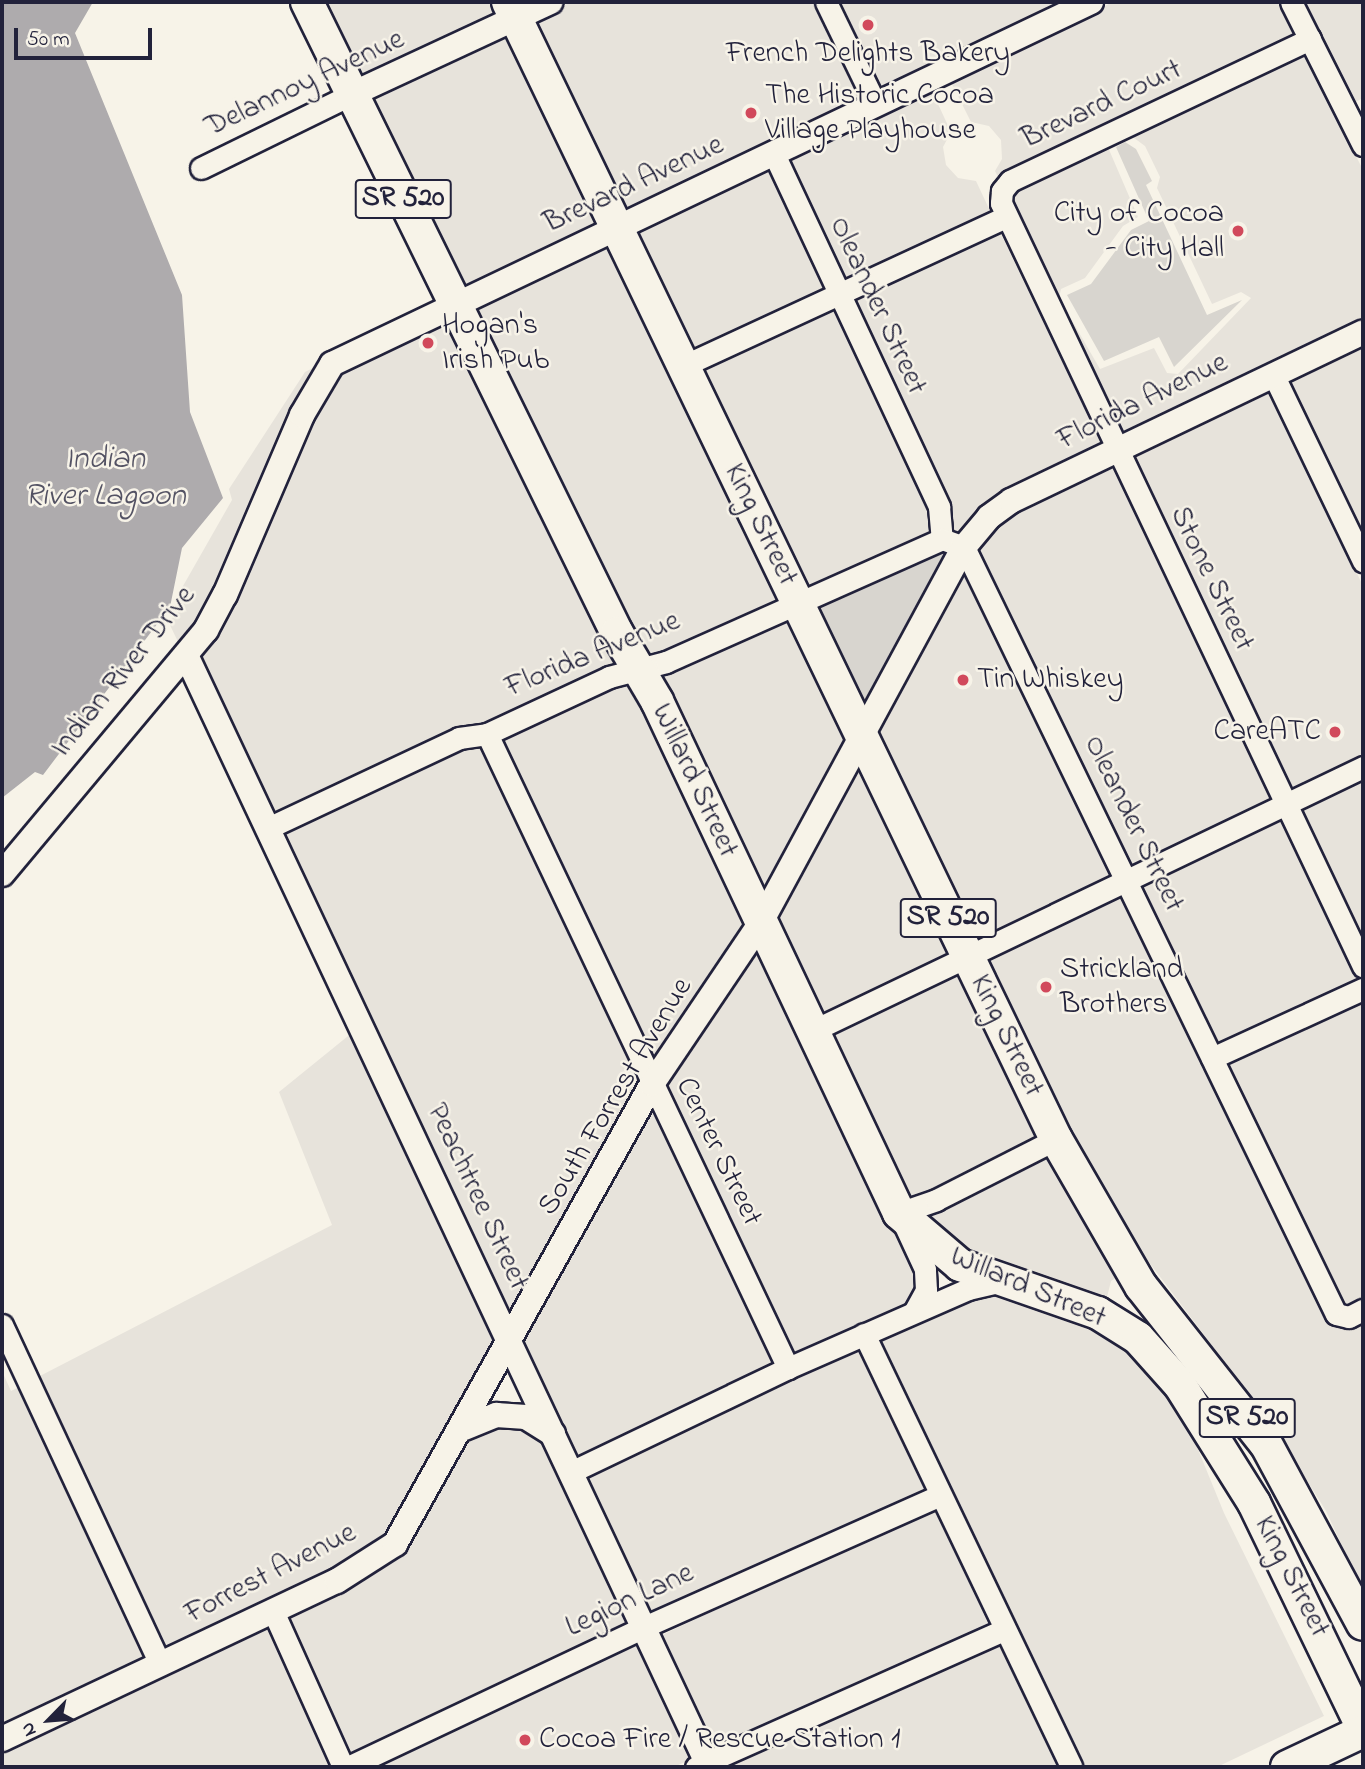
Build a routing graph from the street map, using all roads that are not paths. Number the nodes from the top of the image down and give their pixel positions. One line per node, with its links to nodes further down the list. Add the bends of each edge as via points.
1 (307, 2): 8 (main road, Willard Street / SR 520)
2 (550, 2): 6 (street, Delannoy Avenue)
3 (825, 2): 9 (street)
4 (1091, 2): 9 (street, Brevard Avenue)
5 (1291, 2): 7 (street)
6 (512, 10): 8 (street, Delannoy Avenue); 15 (main road, SR 520)
7 (1310, 39): 10 (street); 14 (street, Brevard Court, via 1010,181 1002,191)
8 (350, 95): 13 (street, Delannoy Avenue); 17 (main road, Willard Street / SR 520)
9 (876, 105): 12 (street, Brevard Avenue)
10 (1356, 112): 11 (street)
11 (1363, 145)
12 (774, 154): 15 (street, Brevard Avenue); 16 (street, Oleander Street)
13 (201, 168)
14 (1005, 217): 16 (street); 22 (street, Stone Street)
15 (617, 227): 17 (street, Brevard Avenue); 19 (main road, SR 520)
16 (839, 293): 19 (street); 23 (street, Oleander Street)
17 (456, 303): 21 (street, Brevard Avenue, via 332,364); 27 (main road, Willard Street / SR 520)
18 (1363, 332): 20 (street, Florida Avenue)
19 (684, 366): 25 (main road, King Street / SR 520)
20 (1273, 374): 22 (street, Florida Avenue); 24 (street)
21 (302, 415): 26 (street, Indian River Drive, via 225,595)
22 (1116, 449): 23 (street, Florida Avenue, via 1011,501); 31 (street, Stone Street)
23 (953, 543): 25 (street, Florida Avenue); 29 (street, South Forrest Avenue); 34 (street, Oleander Street)
24 (1363, 561)
25 (797, 602): 27 (street, Florida Avenue); 29 (main road, King Street / SR 520)
26 (186, 655): 32 (street, Peachtree Street); 33 (street, Indian River Drive)
27 (639, 670): 28 (street, Florida Avenue, via 609,677); 35 (main road, Willard Street / SR 520)
28 (487, 734): 32 (street, Florida Avenue, via 459,738); 41 (street, Center Street)
29 (861, 736): 35 (street, South Forrest Avenue); 36 (main road, King Street / SR 520)
30 (1363, 767): 31 (street)
31 (1286, 804): 34 (street); 37 (street, Stone Street)
32 (268, 828): 49 (street, Peachtree Street)
33 (2, 874)
34 (1128, 879): 36 (street); 40 (street, Oleander Street)
35 (760, 924): 39 (main road, Willard Street / SR 520); 41 (street, South Forrest Avenue)
36 (967, 956): 39 (street); 42 (main road, King Street / SR 520)
37 (1363, 966)
38 (1363, 989): 40 (street)
39 (810, 1032): 43 (main road, Willard Street / SR 520)
40 (1212, 1058): 45 (street, Oleander Street, via 1336,1314 1349,1317)
41 (652, 1084): 49 (street, South Forrest Avenue); 50 (street, Center Street)
42 (1056, 1139): 43 (street, via 936,1200); 57 (main road, King Street / SR 520, via 1140,1286 1266,1444)
43 (899, 1213): 44 (main road, Willard Street / SR 520, via 960,1265); 46 (street, via 925,1269 926,1290)
44 (998, 1282): 46 (street); 52 (main road, Willard Street / SR 520, via 1098,1313 1138,1338 1180,1385)
45 (1363, 1310)
46 (914, 1312): 48 (street)
47 (2, 1325): 60 (street)
48 (864, 1334): 50 (street); 55 (street)
49 (512, 1342): 51 (street, Forrest Avenue); 53 (street, Peachtree Street)
50 (788, 1368): 54 (street)
51 (464, 1428): 53 (street, via 496,1415 526,1417); 56 (street, Forrest Avenue, via 395,1544 355,1571)
52 (1212, 1431): 61 (main road, King Street / SR 520, via 1292,1574)
53 (554, 1435): 54 (street, Peachtree Street)
54 (571, 1472): 58 (street, Peachtree Street)
55 (940, 1495): 58 (street, Legion Lane); 59 (street)
56 (273, 1611): 60 (street, Forrest Avenue); 64 (street)
57 (1363, 1623)
58 (644, 1627): 63 (street, Peachtree Street); 64 (street, Legion Lane)
59 (1004, 1630): 63 (street); 65 (street)
60 (160, 1664): 62 (street, Forrest Avenue)
61 (1363, 1729): 66 (main road)
62 (2, 1739)
63 (704, 1766)
64 (346, 1767)
65 (1071, 1767)
66 (1287, 1767)

